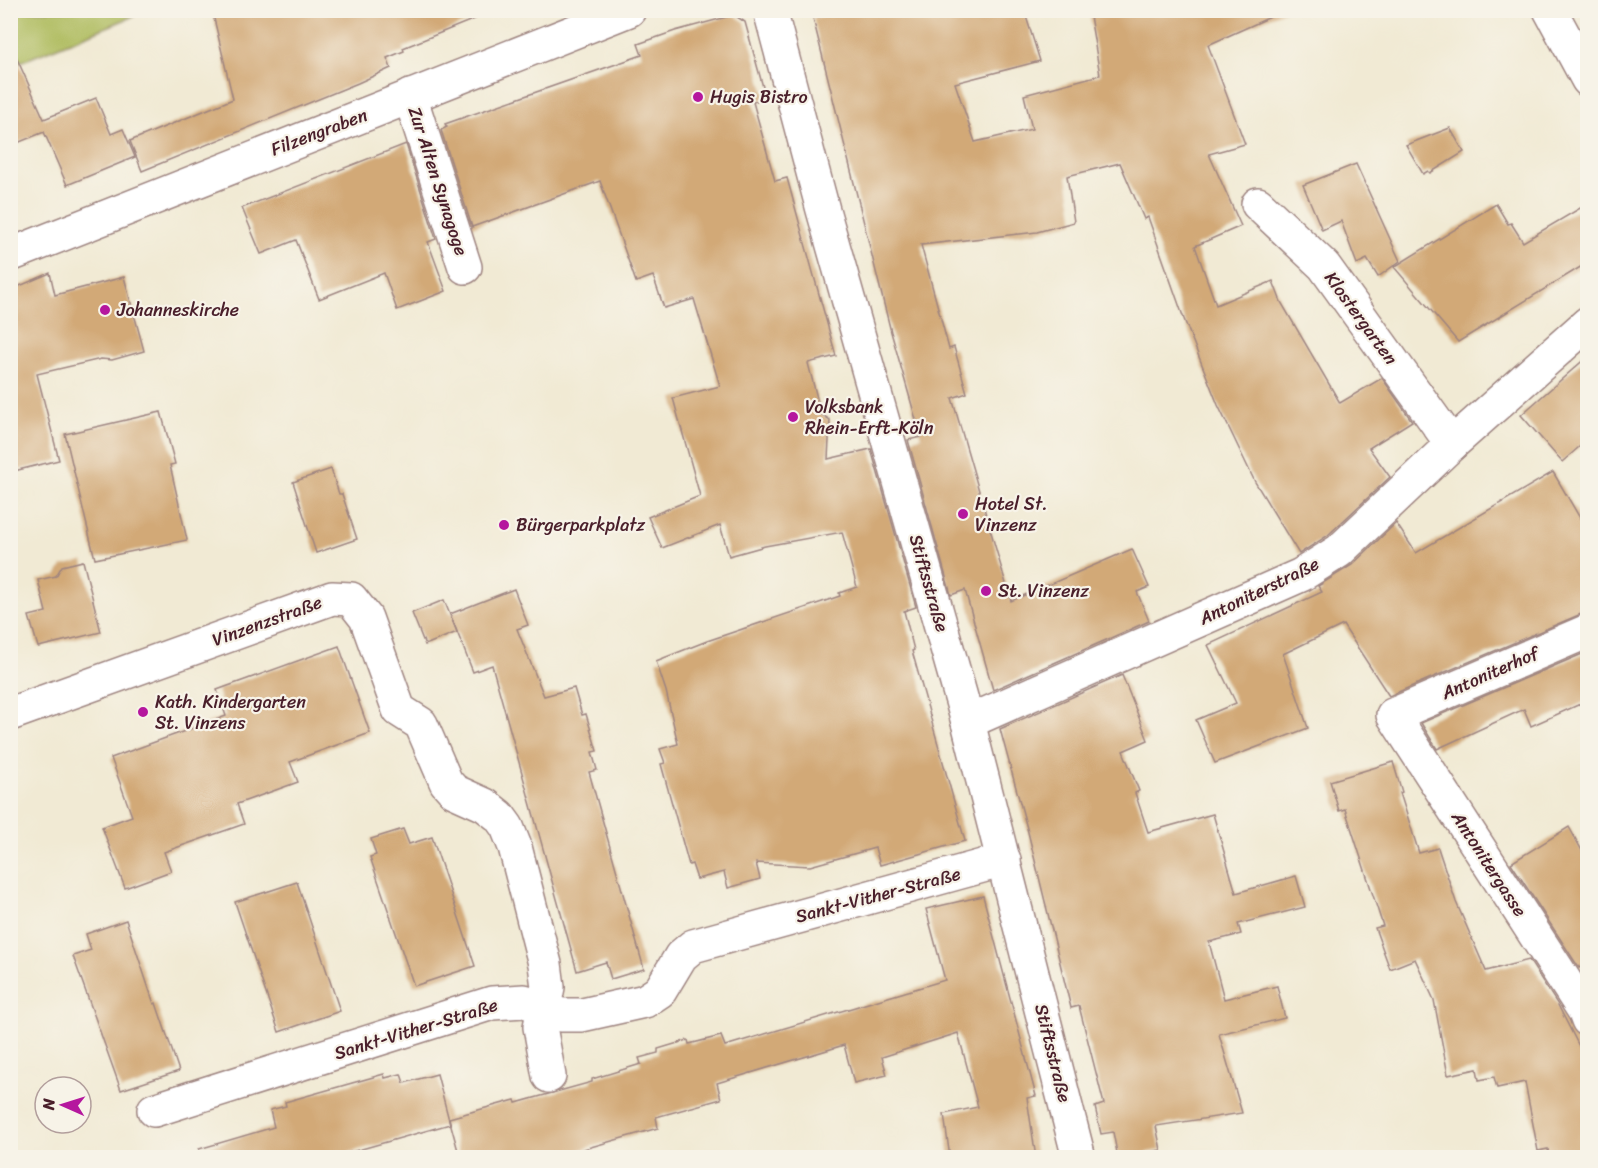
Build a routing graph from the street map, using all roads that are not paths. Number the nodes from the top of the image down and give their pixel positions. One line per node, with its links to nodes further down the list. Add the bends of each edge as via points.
1 (629, 10): 5 (street, Filzengraben)
2 (770, 10): 14 (street, Stiftsstraße)
3 (1550, 10): 4 (street)
4 (1587, 80)
5 (410, 96): 7 (street, Filzengraben); 8 (street, Zur Alten Synagoge)
6 (1258, 204): 10 (street, Klostergarten, via 1324,266)
7 (10, 255)
8 (465, 267)
9 (1587, 324): 10 (street, Antoniterstraße)
10 (1452, 444): 14 (street, Antoniterstraße, via 1339,551 1301,575)
11 (1587, 631): 13 (street, Antoniterhof)
12 (10, 714): 16 (street, Vinzenzstraße, via 332,598 351,599 366,618 399,710 421,724 446,782 454,791 492,810 507,827 544,964 548,987)
13 (1393, 716): 17 (street, Antonitergasse)
14 (968, 722): 15 (street, Stiftsstraße)
15 (1004, 860): 16 (street, Sankt-Vither-Straße, via 693,946 681,956 660,991 645,1001 582,1015 560,1015); 20 (street, Stiftsstraße)
16 (544, 1007): 18 (street, Vinzenzstraße, via 540,1027); 19 (street, Sankt-Vither-Straße, via 524,1001 492,1003)
17 (1587, 1013)
18 (549, 1076)
19 (154, 1110)
20 (1079, 1158)

